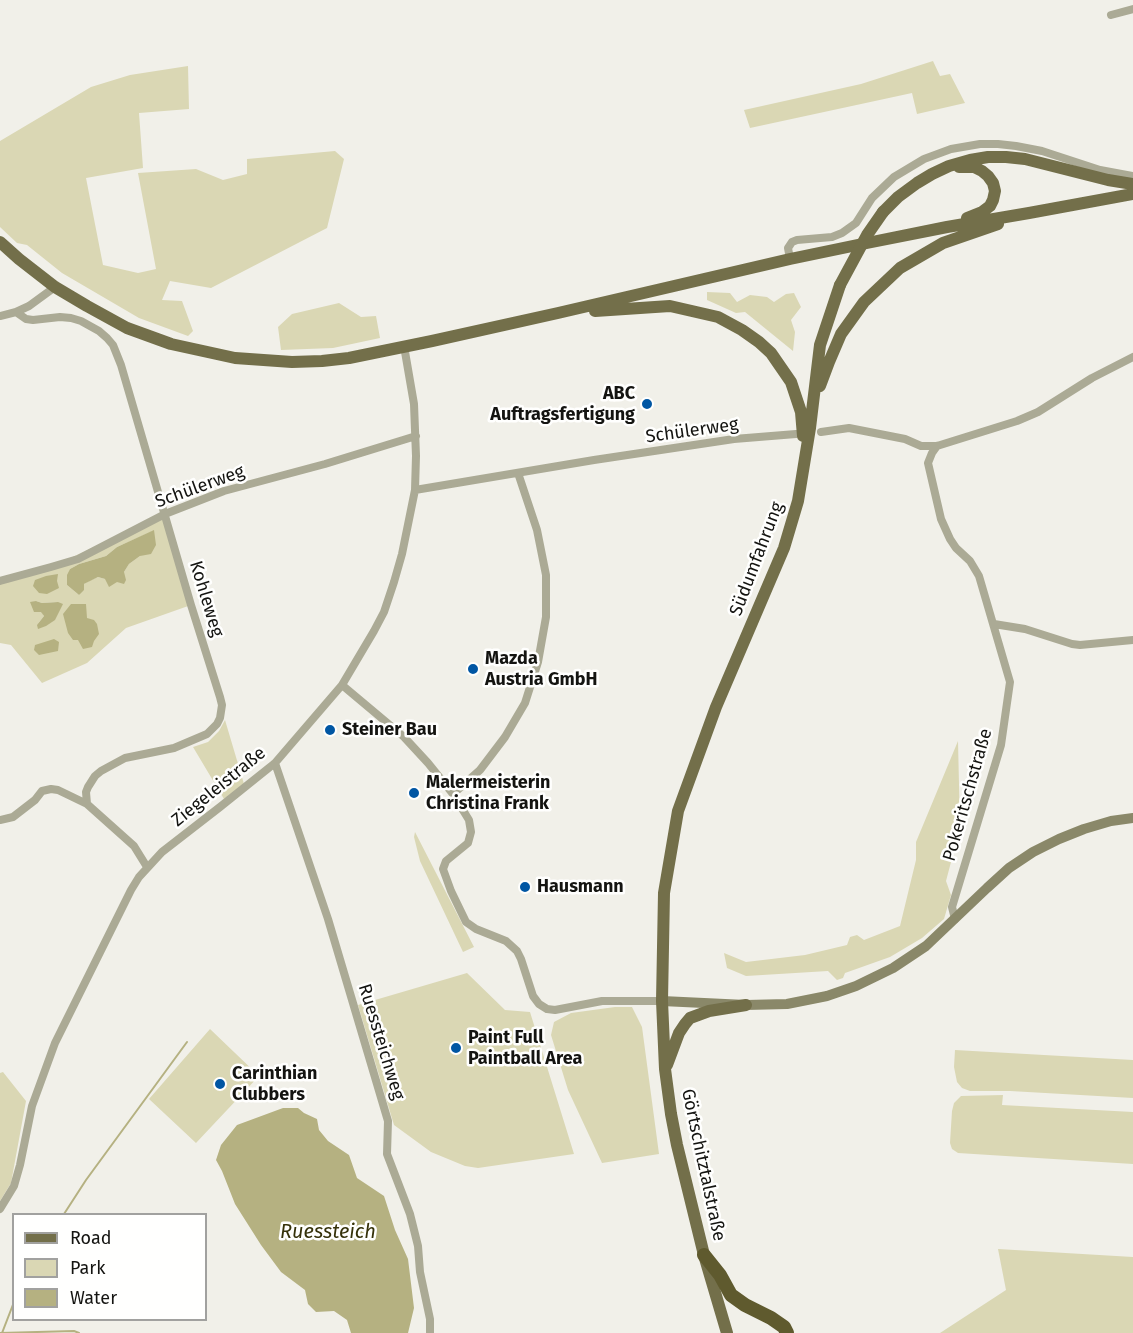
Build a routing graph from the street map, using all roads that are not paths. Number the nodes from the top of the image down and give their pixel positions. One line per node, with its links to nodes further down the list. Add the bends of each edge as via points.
1 (1133, 9): 2 (street)
2 (1111, 15)
3 (949, 166): 5 (main road, Südumfahrung, via 1006,157); 8 (main road, via 982,171 995,191 990,206); 17 (main road, Südumfahrung, bridge, via 916,183 898,198 867,235 840,285 820,345)
4 (1133, 176): 10 (street, via 1016,146 980,144 951,149 894,177 872,198 856,223 842,233 792,242 788,248)
5 (1133, 184)
6 (1133, 194): 7 (main road)
7 (1029, 213): 8 (main road); 17 (main road, via 943,243 900,268 864,302 841,334)
8 (947, 227): 10 (main road)
9 (0, 242): 11 (main road)
10 (790, 259): 13 (main road)
11 (55, 286): 12 (street); 15 (main road, via 127,328 171,344 226,356 322,361)
12 (16, 312): 14 (street); 27 (street, Kohleweg, via 33,320 60,317 81,321 113,345)
13 (558, 313): 15 (main road); 25 (main road, via 670,306 718,317 742,330 771,353 794,389 803,429)
14 (0, 316)
15 (404, 346): 20 (street, Ziegeleistraße)
16 (1133, 357): 22 (street, via 1038,412)
17 (812, 406): 25 (main road, Südumfahrung)
18 (821, 432): 21 (street, via 849,428)
19 (796, 434): 24 (street, Schülerweg, via 734,439)
20 (416, 436): 26 (street, Ziegeleistraße); 27 (street, Schülerweg, via 224,491)
21 (921, 446): 22 (street); 23 (street, Pokeritschstraße)
22 (937, 446): 23 (street)
23 (928, 463): 29 (street, Pokeritschstraße, via 943,526 979,576)
24 (518, 473): 26 (street, Schülerweg); 33 (street, via 537,530 546,574 546,617 540,654 534,679 515,721 492,756)
25 (801, 479): 39 (main road, Südumfahrung, via 784,548 716,707 678,811 664,893)
26 (416, 490): 31 (street, Ziegeleistraße, via 384,612)
27 (165, 514): 28 (street, Schülerweg, via 78,559); 34 (street, Kohleweg, via 222,713 213,729 198,739 125,758 101,771 88,787)
28 (0, 581)
29 (994, 624): 30 (street, via 1080,645); 38 (street, Pokeritschstraße, via 1010,682 1001,745 952,907)
30 (1133, 640)
31 (342, 685): 32 (street, Ziegeleistraße); 33 (street, via 404,737)
32 (275, 763): 37 (street, Ziegeleistraße); 44 (street, Ruessteichweg, via 328,919 388,1121 387,1154 418,1246)
33 (453, 794): 39 (street, via 469,820 471,832 468,843 446,861 443,869 451,891 466,922 506,941 517,951 539,1004 555,1010 602,1001)
34 (87, 804): 36 (street, via 51,789 42,791 13,817); 37 (street, via 134,846)
35 (1133, 818): 38 (main road, via 1084,829 1033,852)
36 (0, 820)
37 (147, 867): 42 (street, Ziegeleistraße, via 131,890 54,1043 32,1106 14,1186)
38 (955, 919): 40 (main road, via 926,946 856,986 787,1004)
39 (662, 1001): 40 (main road); 41 (main road, Görtschitztalstraße)
40 (746, 1005): 41 (main road, via 690,1018 679,1033)
41 (665, 1069): 43 (main road, Görtschitztalstraße, via 677,1145)
42 (0, 1209)
43 (704, 1255): 45 (main road, Görtschitztalstraße); 46 (highway, via 731,1295 771,1318)
44 (430, 1333)
45 (727, 1333)
46 (787, 1333)

